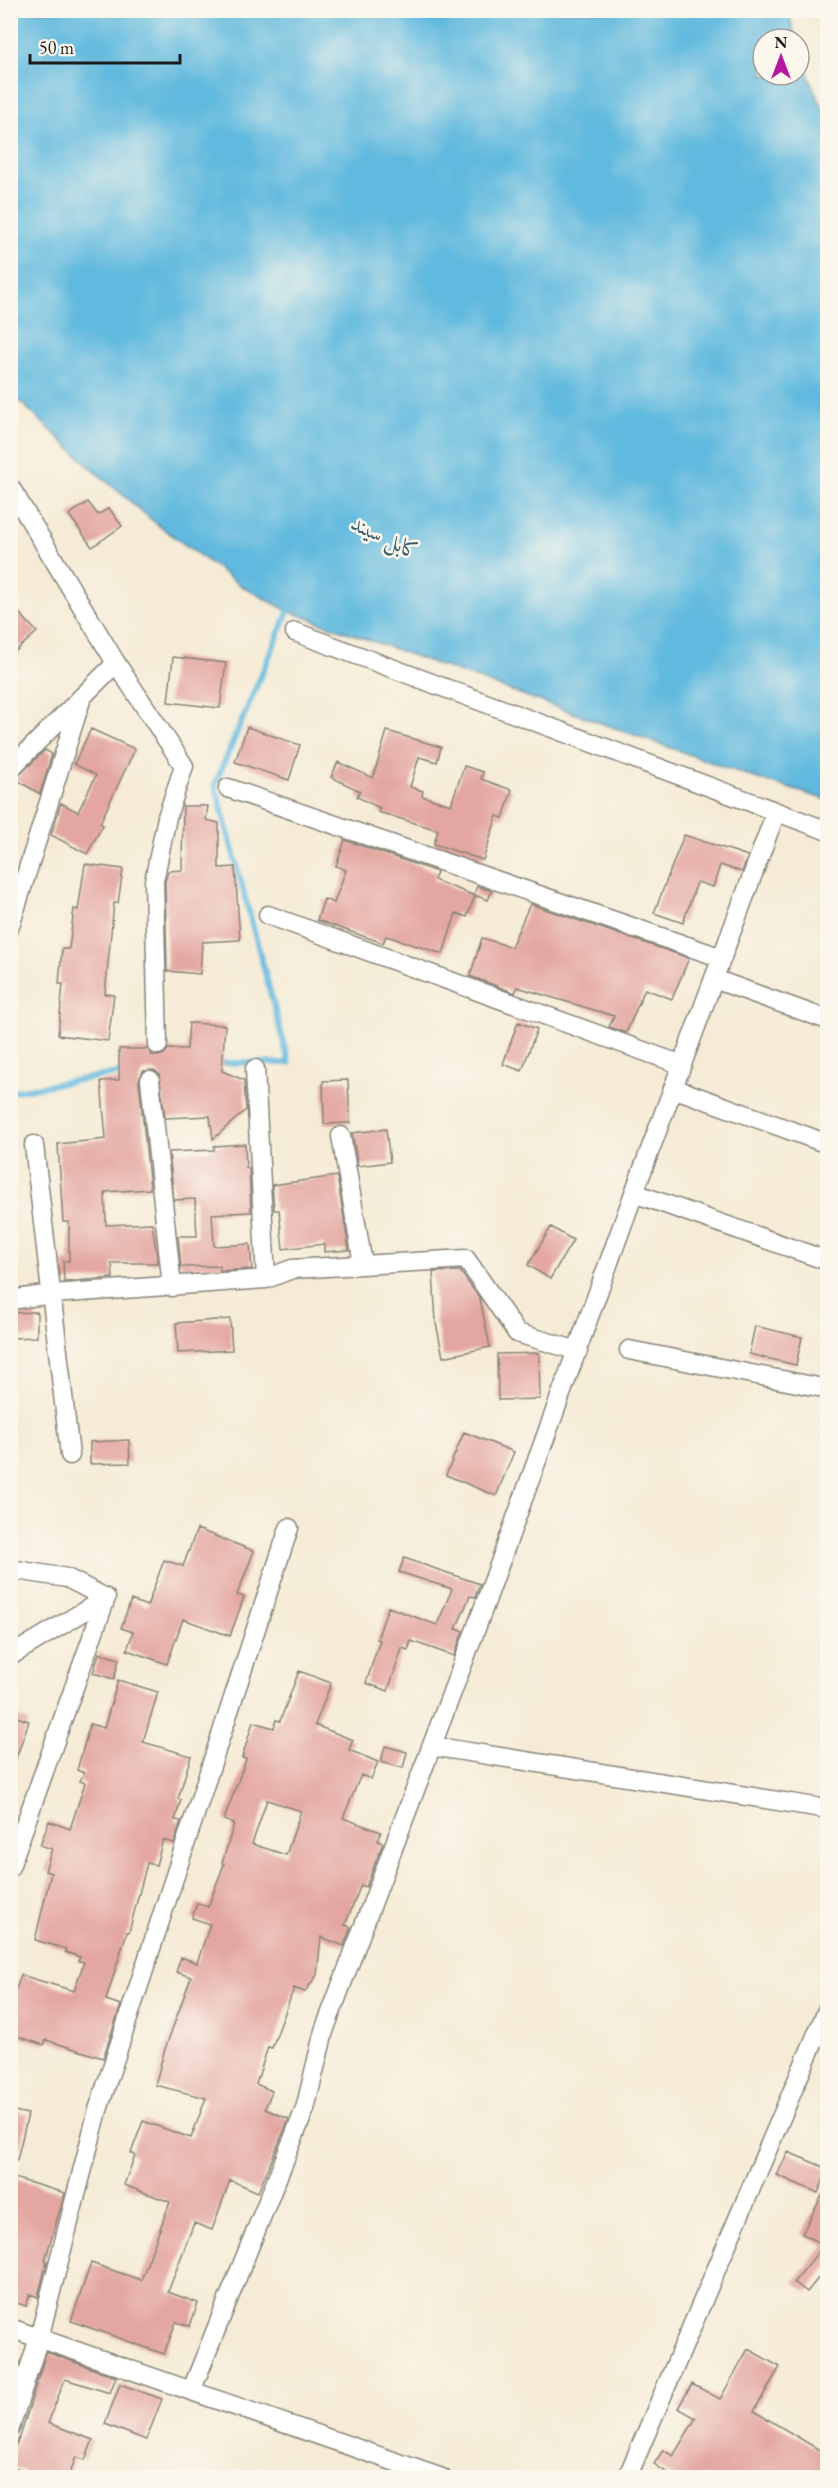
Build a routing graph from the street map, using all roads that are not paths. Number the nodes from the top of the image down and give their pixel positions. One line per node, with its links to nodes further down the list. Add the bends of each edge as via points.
1 (10, 487): 3 (street)
2 (295, 632): 7 (street)
3 (116, 663): 4 (street); 14 (street, via 184,766 167,817 154,881)
4 (82, 697): 5 (street); 10 (street)
5 (10, 769)
6 (228, 788): 11 (street)
7 (776, 812): 8 (street); 11 (street)
8 (828, 831)
9 (268, 915): 15 (street)
10 (10, 926)
11 (722, 958): 12 (street)
12 (714, 979): 13 (street); 15 (street)
13 (828, 1020)
14 (158, 1045)
15 (682, 1065): 18 (street)
16 (255, 1069): 25 (street)
17 (150, 1080): 26 (street)
18 (673, 1088): 20 (street); 22 (street)
19 (341, 1136): 24 (street)
20 (828, 1144)
21 (34, 1145): 27 (street)
22 (633, 1193): 23 (street); 29 (street)
23 (828, 1261)
24 (363, 1264): 25 (street, via 292,1269); 29 (street, via 466,1259 517,1333)
25 (266, 1279): 26 (street)
26 (172, 1287): 27 (street)
27 (52, 1294): 28 (street); 32 (street)
28 (10, 1300)
29 (578, 1350): 37 (street)
30 (629, 1350): 31 (street)
31 (828, 1389)
32 (70, 1455)
33 (289, 1528): 42 (street, via 98,2110)
34 (10, 1569): 35 (street, via 67,1578)
35 (106, 1598): 36 (street); 39 (street)
36 (10, 1656)
37 (431, 1746): 38 (street); 43 (street, via 324,2031 305,2109)
38 (828, 1809)
39 (10, 1867)
40 (828, 2008): 46 (street)
41 (10, 2328): 42 (street)
42 (39, 2338): 43 (street); 44 (street)
43 (192, 2389): 45 (street)
44 (10, 2428)
45 (442, 2478)
46 (627, 2478)

